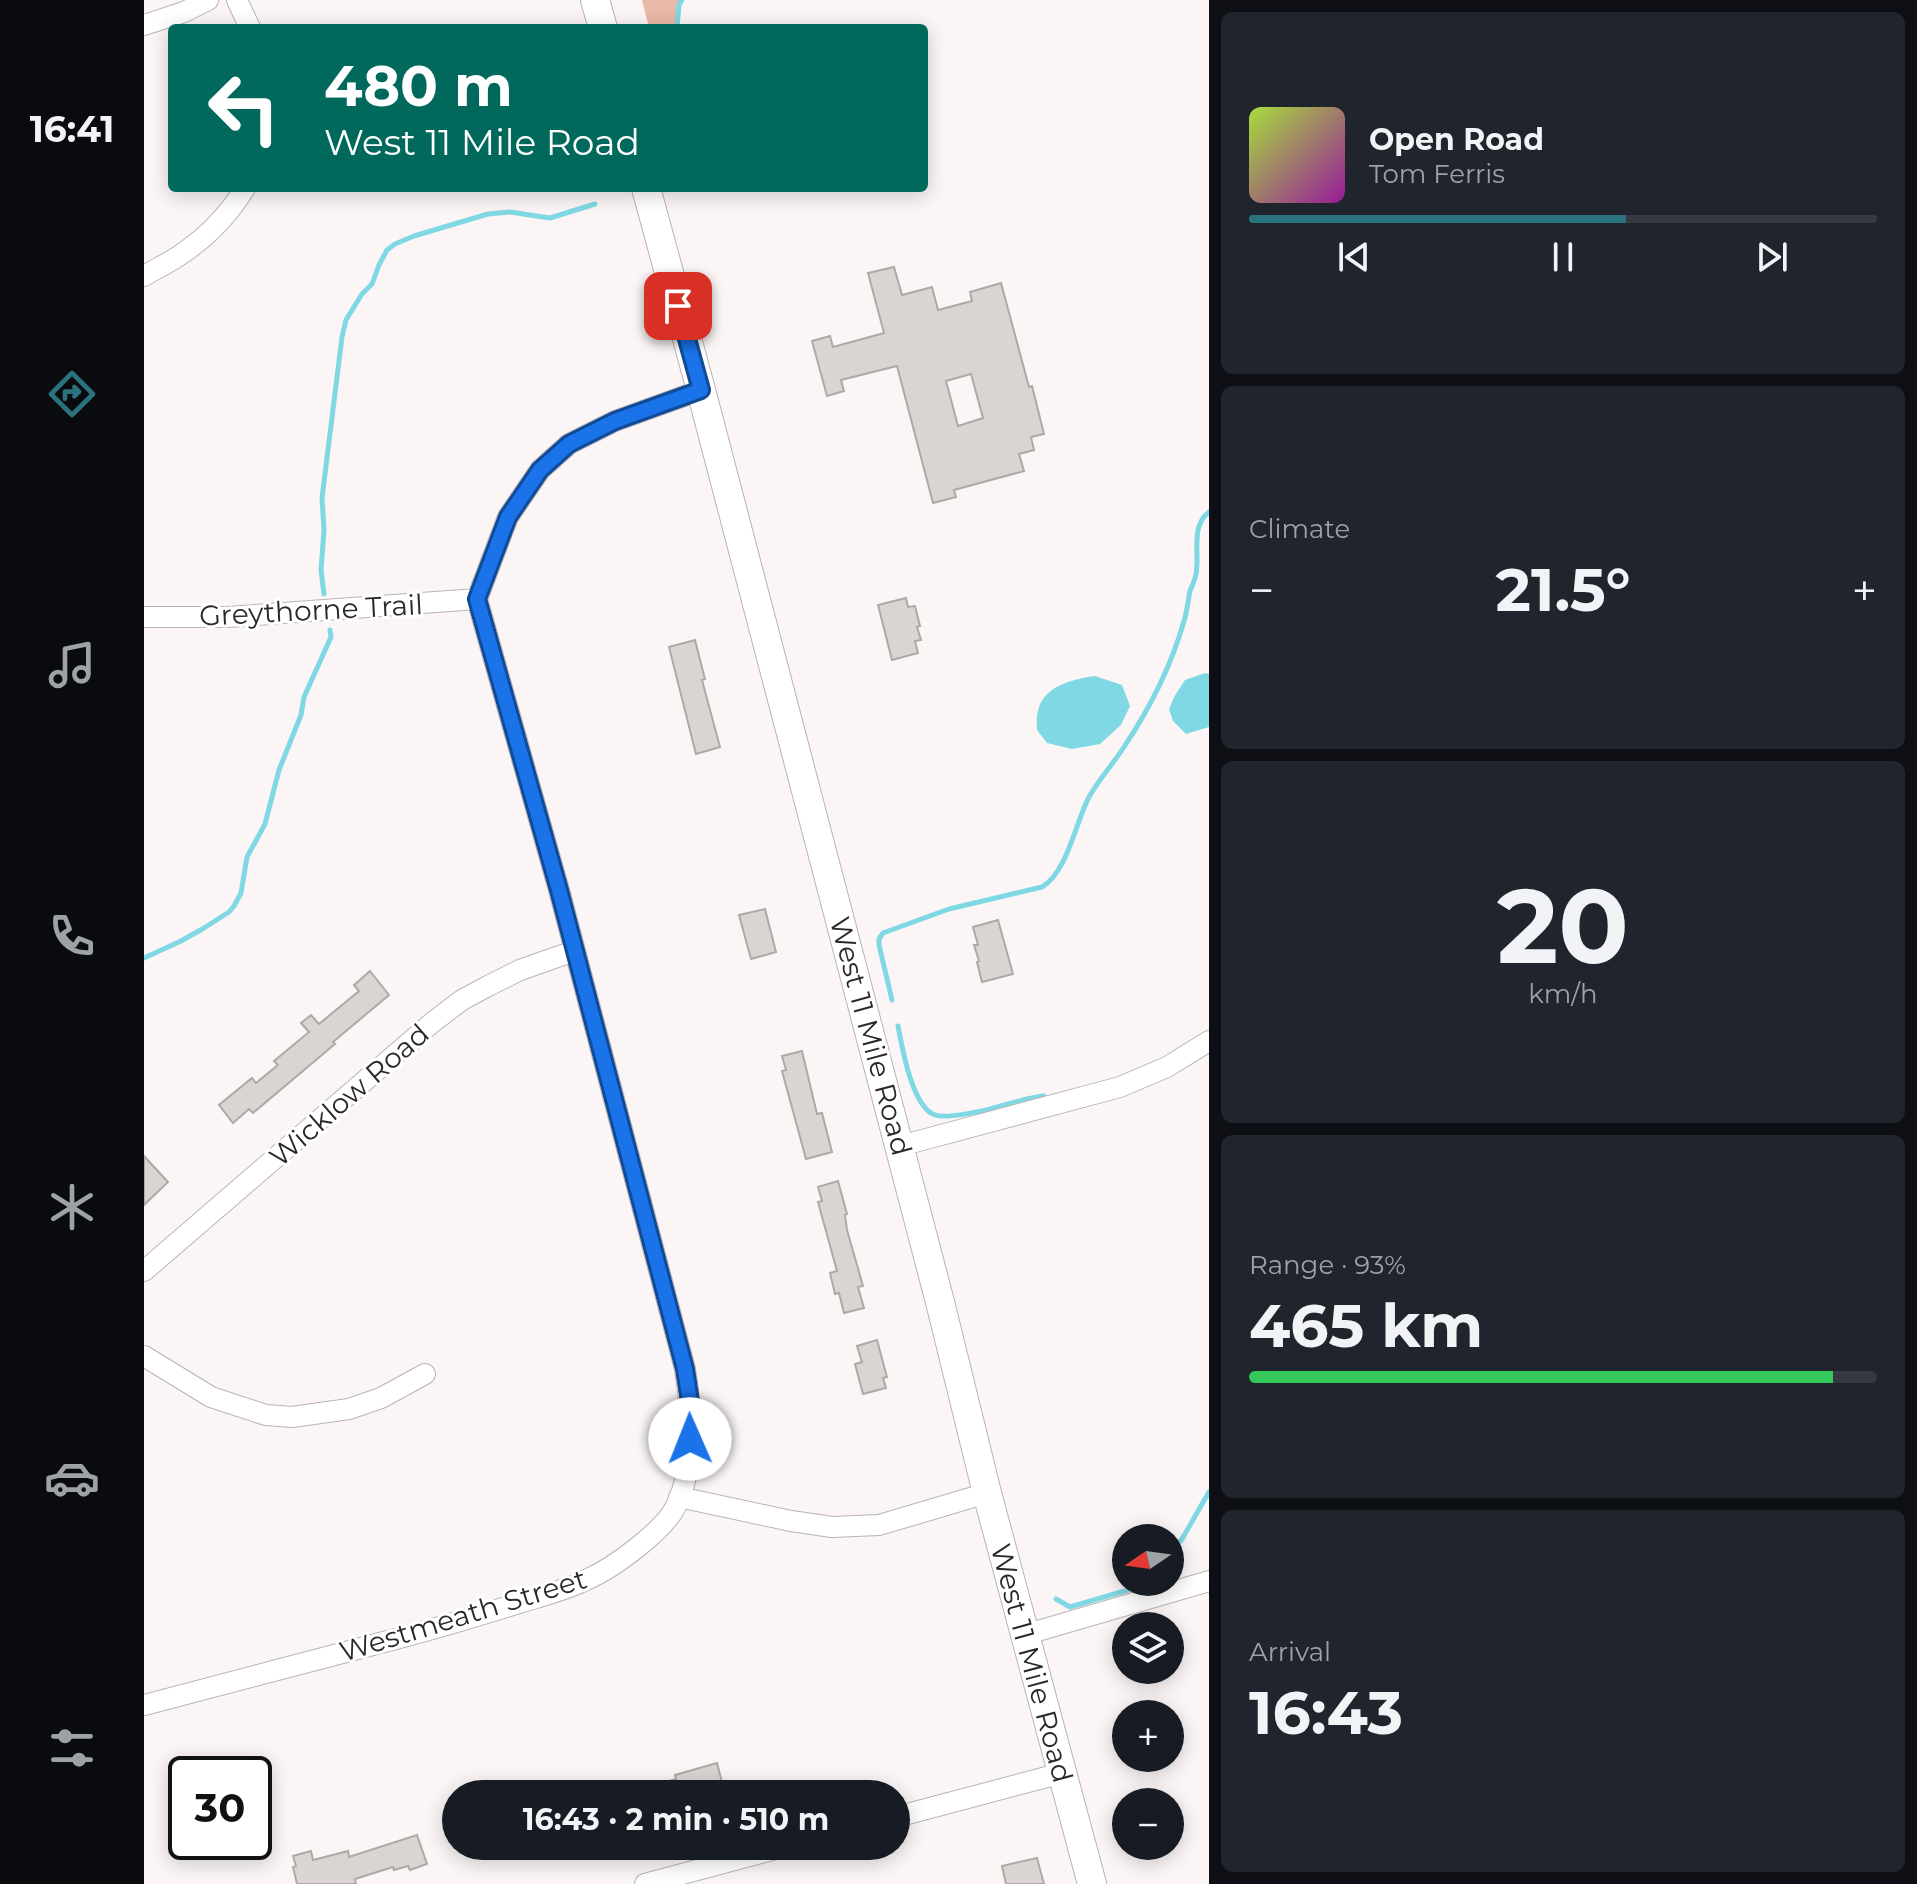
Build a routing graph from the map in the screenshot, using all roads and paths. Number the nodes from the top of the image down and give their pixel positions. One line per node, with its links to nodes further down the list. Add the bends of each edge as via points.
1 (208, 0): 6 (street)
2 (237, 0): 4 (street)
3 (595, 0): 5 (street)
4 (248, 24)
5 (602, 24)
6 (144, 25)
7 (243, 192): 9 (street, via 213,230)
8 (647, 192): 10 (street, West 11 Mile Road)
9 (144, 276)
10 (701, 390): 11 (street, via 615,421 569,444 540,470 508,517); 15 (street, West 11 Mile Road)
11 (477, 599): 12 (street, Greythorne Trail, via 228,617); 13 (street)
12 (144, 617)
13 (574, 951): 16 (street, Wicklow Road, via 520,970 462,1000); 20 (street, via 685,1369 690,1439)
14 (1209, 1041): 15 (street, via 1120,1087)
15 (900, 1146): 19 (street, West 11 Mile Road)
16 (144, 1271)
17 (144, 1356): 18 (street, via 211,1397 266,1415 292,1417 349,1409)
18 (425, 1374)
19 (987, 1493): 20 (street, via 879,1525 832,1527); 22 (street, West 11 Mile Road)
20 (679, 1497): 23 (street, Westmeath Street, via 648,1539 588,1579 444,1626)
21 (1209, 1581): 22 (street)
22 (1024, 1635): 24 (street, West 11 Mile Road)
23 (144, 1705)
24 (1062, 1773): 25 (street); 28 (street, West 11 Mile Road)
25 (910, 1813)
26 (735, 1860): 27 (street)
27 (645, 1884)
28 (1092, 1884)

